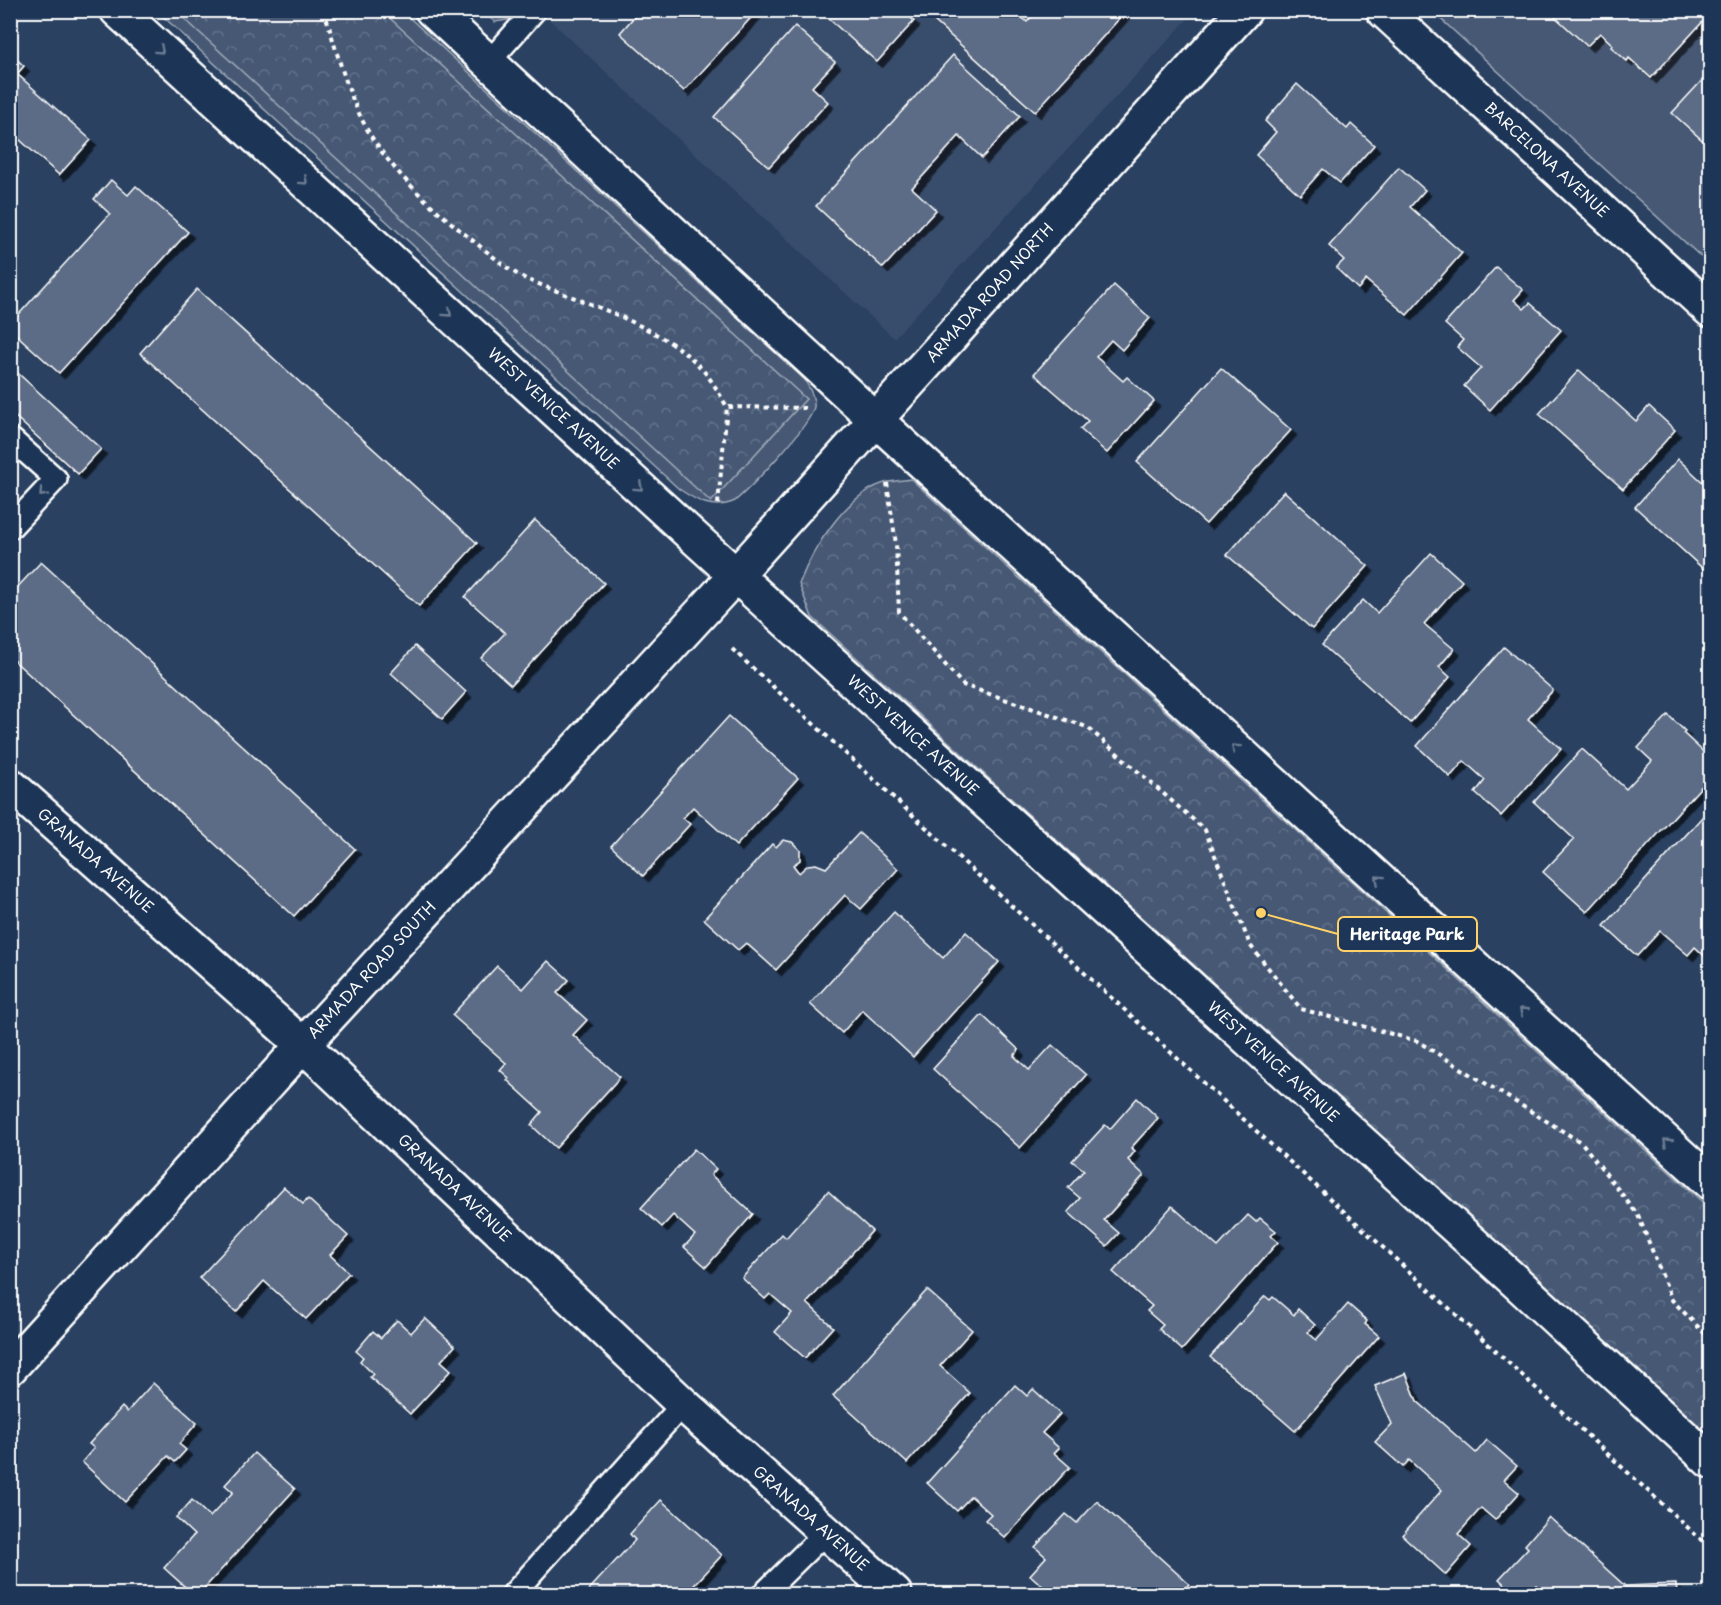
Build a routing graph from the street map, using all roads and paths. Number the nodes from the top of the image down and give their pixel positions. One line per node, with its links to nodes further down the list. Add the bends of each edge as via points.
1 (117, 10): 16 (street, WEST VENICE AVENUE, one-way to 16)
2 (324, 10): 9 (path, via 358,110 371,135 425,200 510,270 631,321 681,351 701,367)
3 (432, 10): 7 (street)
4 (535, 10): 7 (lane)
5 (1245, 10): 11 (street, ARMADA ROAD NORTH)
6 (1383, 10): 8 (street, BARCELONA AVENUE)
7 (488, 63): 11 (street)
8 (1710, 310)
9 (727, 407): 10 (path); 14 (path)
10 (808, 408)
11 (876, 420): 16 (street, ARMADA ROAD NORTH); 20 (street, one-way to 11)
12 (10, 438): 15 (lane, one-way to 15, via 56,479)
13 (886, 483): 21 (path, via 896,544 899,612 963,685 1087,727 1205,830 1250,945 1301,1009 1417,1041 1582,1143 1638,1215 1672,1300)
14 (718, 504)
15 (10, 528)
16 (736, 575): 19 (street, ARMADA ROAD SOUTH); 24 (street, WEST VENICE AVENUE)
17 (732, 648): 26 (path)
18 (10, 785): 19 (street, GRANADA AVENUE)
19 (303, 1045): 22 (street, ARMADA ROAD SOUTH); 23 (street, GRANADA AVENUE)
20 (1710, 1182)
21 (1710, 1339)
22 (10, 1368)
23 (683, 1404): 25 (street, GRANADA AVENUE); 27 (lane)
24 (1710, 1461)
25 (826, 1532): 28 (lane); 29 (street, GRANADA AVENUE)
26 (1710, 1548)
27 (513, 1594)
28 (763, 1594)
29 (895, 1594)

